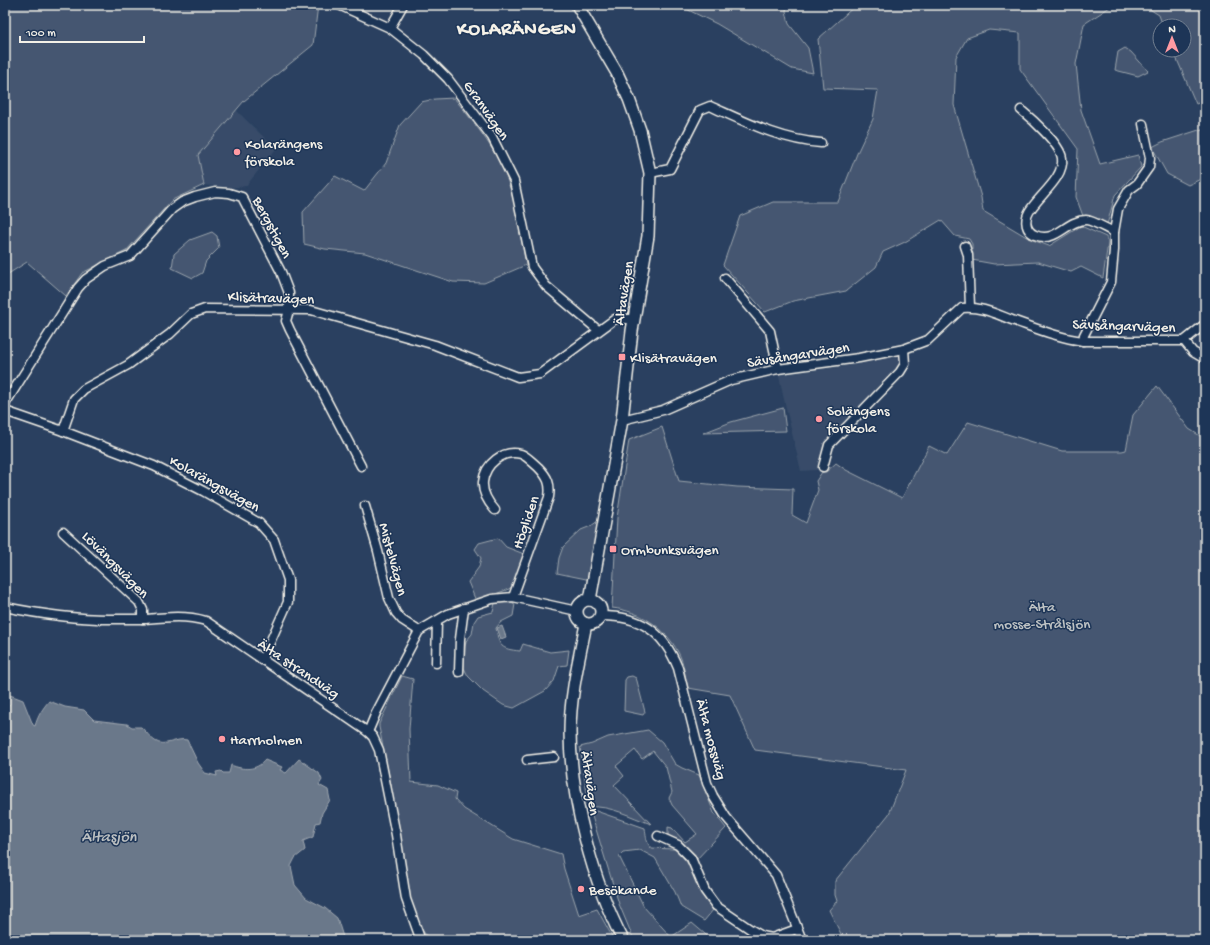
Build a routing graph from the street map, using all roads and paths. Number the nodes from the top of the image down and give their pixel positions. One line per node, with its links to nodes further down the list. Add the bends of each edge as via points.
1 (339, 5): 4 (street, Granvägen)
2 (403, 5): 4 (street)
3 (577, 5): 8 (main road, Ältavägen, via 629,99 640,130)
4 (390, 28): 16 (street, Granvägen, via 436,66 492,137 514,181 532,267 546,286)
5 (1020, 110): 9 (street, via 1040,127 1062,158 1059,173 1029,212 1026,222 1028,229 1034,235 1049,238 1072,224 1086,220)
6 (1143, 124): 9 (street, via 1150,158 1149,167 1129,190 1118,209)
7 (821, 143): 8 (street, via 806,142 771,132 710,106 700,110 670,169)
8 (650, 173): 14 (main road, Ältavägen, via 648,236)
9 (1114, 232): 17 (street, via 1111,282)
10 (965, 246): 12 (street, via 968,255)
11 (725, 278): 21 (street, via 770,331)
12 (970, 307): 17 (street, Sävsångarvägen, via 980,308 1049,333); 19 (street, Sävsångarvägen, via 962,308 928,340)
13 (288, 310): 16 (street, Klisätravägen, via 311,310 436,345 518,377 540,374); 22 (street, Bergstigen, via 289,293 284,279 242,197 215,192 195,197 172,209 130,256 105,266 86,279); 25 (street, Klisätravägen, via 205,309 191,314 170,334 128,365 84,389 74,399); 26 (street, Bergstigen, via 286,321 290,330)
14 (634, 319): 16 (street, Klisätravägen, via 615,319); 24 (main road, Ältavägen)
15 (1205, 324): 18 (street, Sävsångarvägen)
16 (598, 330)
17 (1083, 341): 18 (street, Sävsångarvägen)
18 (1184, 341): 20 (street, via 1193,352)
19 (904, 349): 21 (street, Sävsångarvägen); 27 (street, via 905,364 900,372 829,445)
20 (1205, 359)
21 (778, 369): 24 (street, Sävsångarvägen, via 731,380 662,410)
22 (5, 404)
23 (5, 410): 25 (street)
24 (622, 420): 32 (main road, Ältavägen)
25 (63, 430): 41 (street, Kolarängsvägen, via 154,466 259,523 274,540 288,580 288,602)
26 (361, 466)
27 (823, 467)
28 (365, 506): 40 (street, Mistelvägen, via 389,598 402,620)
29 (495, 510): 31 (street, Högliden, via 487,501 484,492 486,472 498,457 508,453 521,454 544,474 550,488 549,498)
30 (63, 532): 37 (street, Lövängsvägen, via 139,602 143,610)
31 (513, 597): 34 (street, via 492,598); 35 (street)
32 (590, 600): 35 (main road, via 582,603); 36 (main road, via 598,604)
33 (5, 607): 37 (street, Älta strandväg, via 64,617)
34 (464, 608): 38 (street); 43 (street)
35 (577, 611): 39 (main road, via 579,618)
36 (601, 616): 39 (main road, via 597,622); 48 (street, Älta mossväg, via 635,620 653,630 664,641 678,668 707,783 713,796 726,817 776,875)
37 (143, 619): 41 (street, Älta strandväg, via 177,616 206,621)
38 (437, 621): 40 (street); 42 (street)
39 (586, 624): 51 (main road, Ältavägen, via 572,701 572,767 590,855 604,898)
40 (418, 630): 44 (street)
41 (262, 660): 44 (street, Älta strandväg)
42 (436, 663)
43 (459, 672)
44 (368, 732): 49 (street, Älta strandväg, via 379,750 396,835 404,893)
45 (554, 757): 46 (street)
46 (527, 760)
47 (658, 836): 50 (street, via 678,845 691,858 705,890 716,906 762,936)
48 (797, 929): 50 (street); 52 (street, Älta mossväg)
49 (420, 938)
50 (772, 939)
51 (623, 940)
52 (802, 940)

